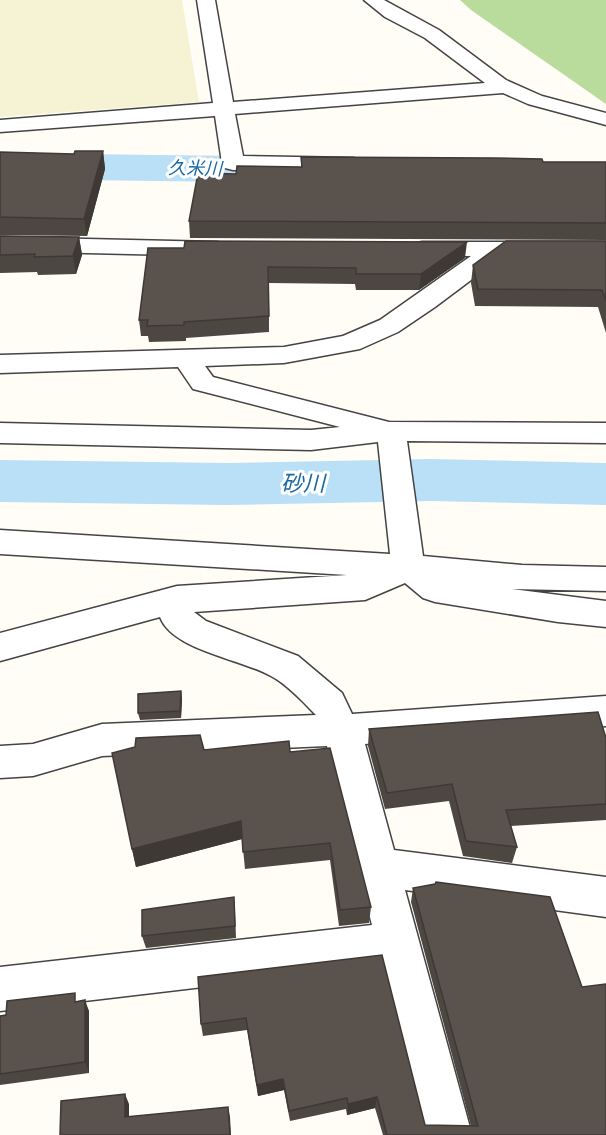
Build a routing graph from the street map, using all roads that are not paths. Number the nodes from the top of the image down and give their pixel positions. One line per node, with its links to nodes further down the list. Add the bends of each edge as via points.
1 (206, 0): 4 (street)
2 (372, 0): 3 (street, via 432,34)
3 (506, 87): 4 (street); 5 (street, via 535,100)
4 (223, 108): 6 (street); 7 (street, via 233,163)
5 (606, 118)
6 (0, 126)
7 (361, 163)
8 (0, 244): 9 (street)
9 (235, 249)
10 (404, 249): 11 (street)
11 (497, 249): 12 (street); 13 (street, via 416,308 350,344 284,355)
12 (606, 249)
13 (186, 359): 14 (street); 15 (street, via 203,383)
14 (0, 364)
15 (391, 431): 16 (street, via 311,440); 17 (street); 19 (street)
16 (0, 433)
17 (606, 433)
18 (0, 542): 19 (street)
19 (408, 567): 20 (street, via 522,577); 21 (street, via 365,588); 22 (street, via 435,589)
20 (606, 579)
21 (177, 599): 23 (street); 25 (street, via 177,618 194,631 285,666 330,704)
22 (606, 614)
23 (0, 647)
24 (606, 711): 25 (street)
25 (342, 730): 26 (street, via 102,740 33,760); 27 (street)
26 (0, 762)
27 (378, 867): 28 (street); 29 (street)
28 (606, 897)
29 (397, 944): 30 (street); 31 (street)
30 (0, 989)
31 (447, 1135)

